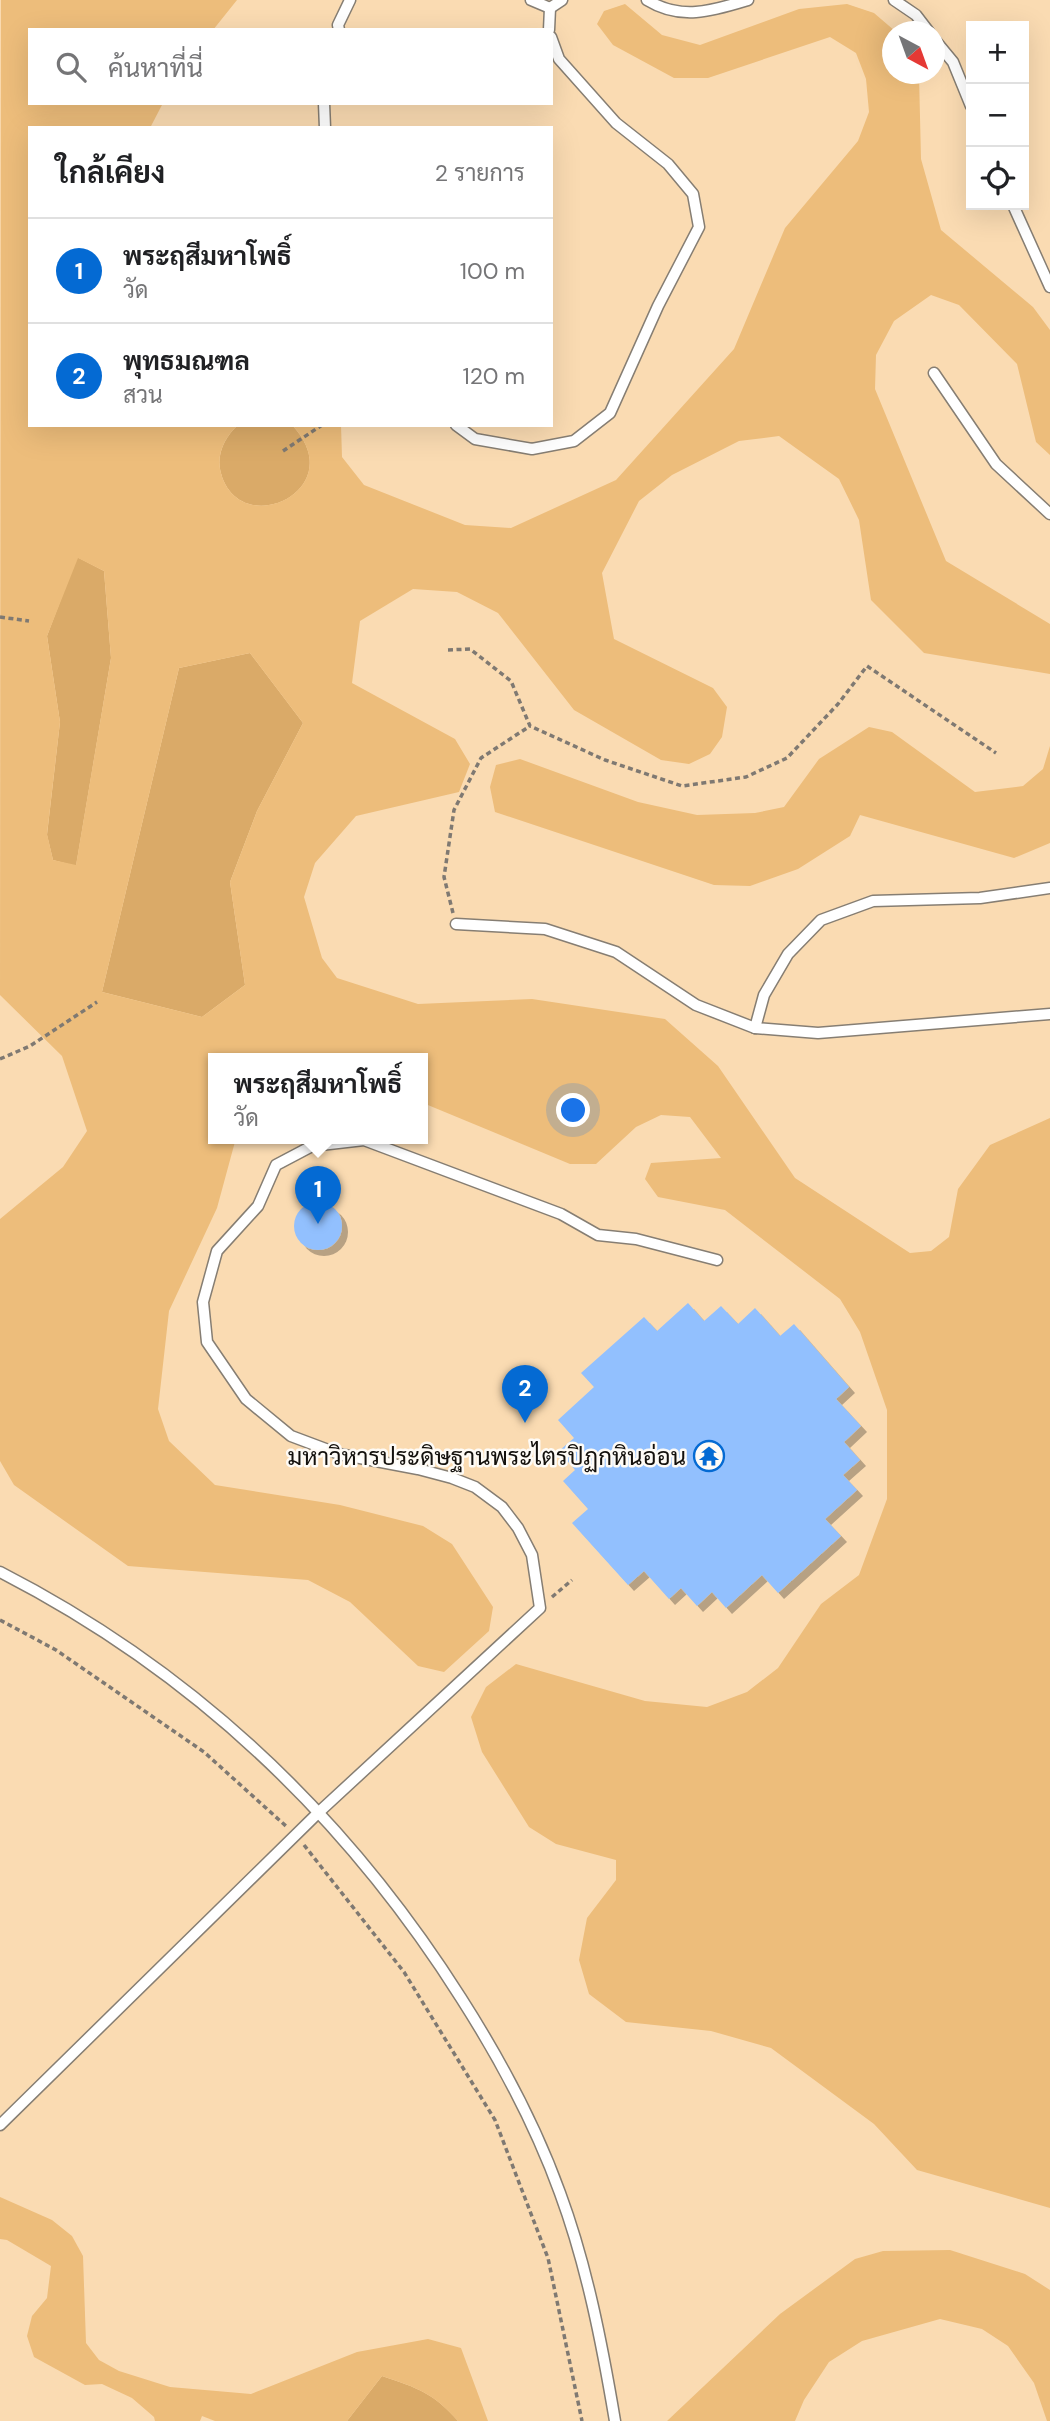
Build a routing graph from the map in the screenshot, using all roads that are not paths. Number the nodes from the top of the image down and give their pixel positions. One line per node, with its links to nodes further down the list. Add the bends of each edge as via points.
1 (350, 0): 9 (lane)
2 (531, 0): 7 (lane)
3 (562, 0): 7 (lane)
4 (647, 0): 5 (lane, via 663,10 707,13)
5 (748, 0)
6 (894, 0): 8 (lane)
7 (550, 8): 10 (lane)
8 (921, 21)
9 (339, 28)
10 (549, 28)
11 (553, 42): 19 (lane, via 559,59 616,123 668,164 693,194 699,228 658,306 611,414 574,441 532,449 475,439)
12 (945, 52): 13 (lane)
13 (966, 94)
14 (324, 105): 15 (lane)
15 (325, 126)
16 (1015, 210): 17 (lane)
17 (1050, 287)
18 (934, 373): 20 (lane, via 996,464)
19 (459, 427)
20 (1050, 514)
21 (1050, 888): 24 (lane, via 980,898 873,901 821,920 788,954 764,995)
22 (456, 924): 24 (lane, via 545,929 616,951 696,1005)
23 (1050, 1014): 24 (lane, via 818,1033)
24 (755, 1028)
25 (329, 1144): 29 (lane, via 312,1146 276,1165 258,1206 217,1251 203,1302 207,1342 246,1399 291,1436 339,1454 418,1469 475,1487 502,1507 532,1555 540,1608)
26 (375, 1144): 27 (lane, via 561,1214 598,1235 636,1238)
27 (717, 1260)
28 (0, 1572): 29 (lane, via 70,1611 182,1688 261,1754)
29 (319, 1812): 30 (lane); 31 (lane, via 376,1876 432,1953 488,2040 528,2117 585,2268)
30 (0, 2125)
31 (615, 2421)

